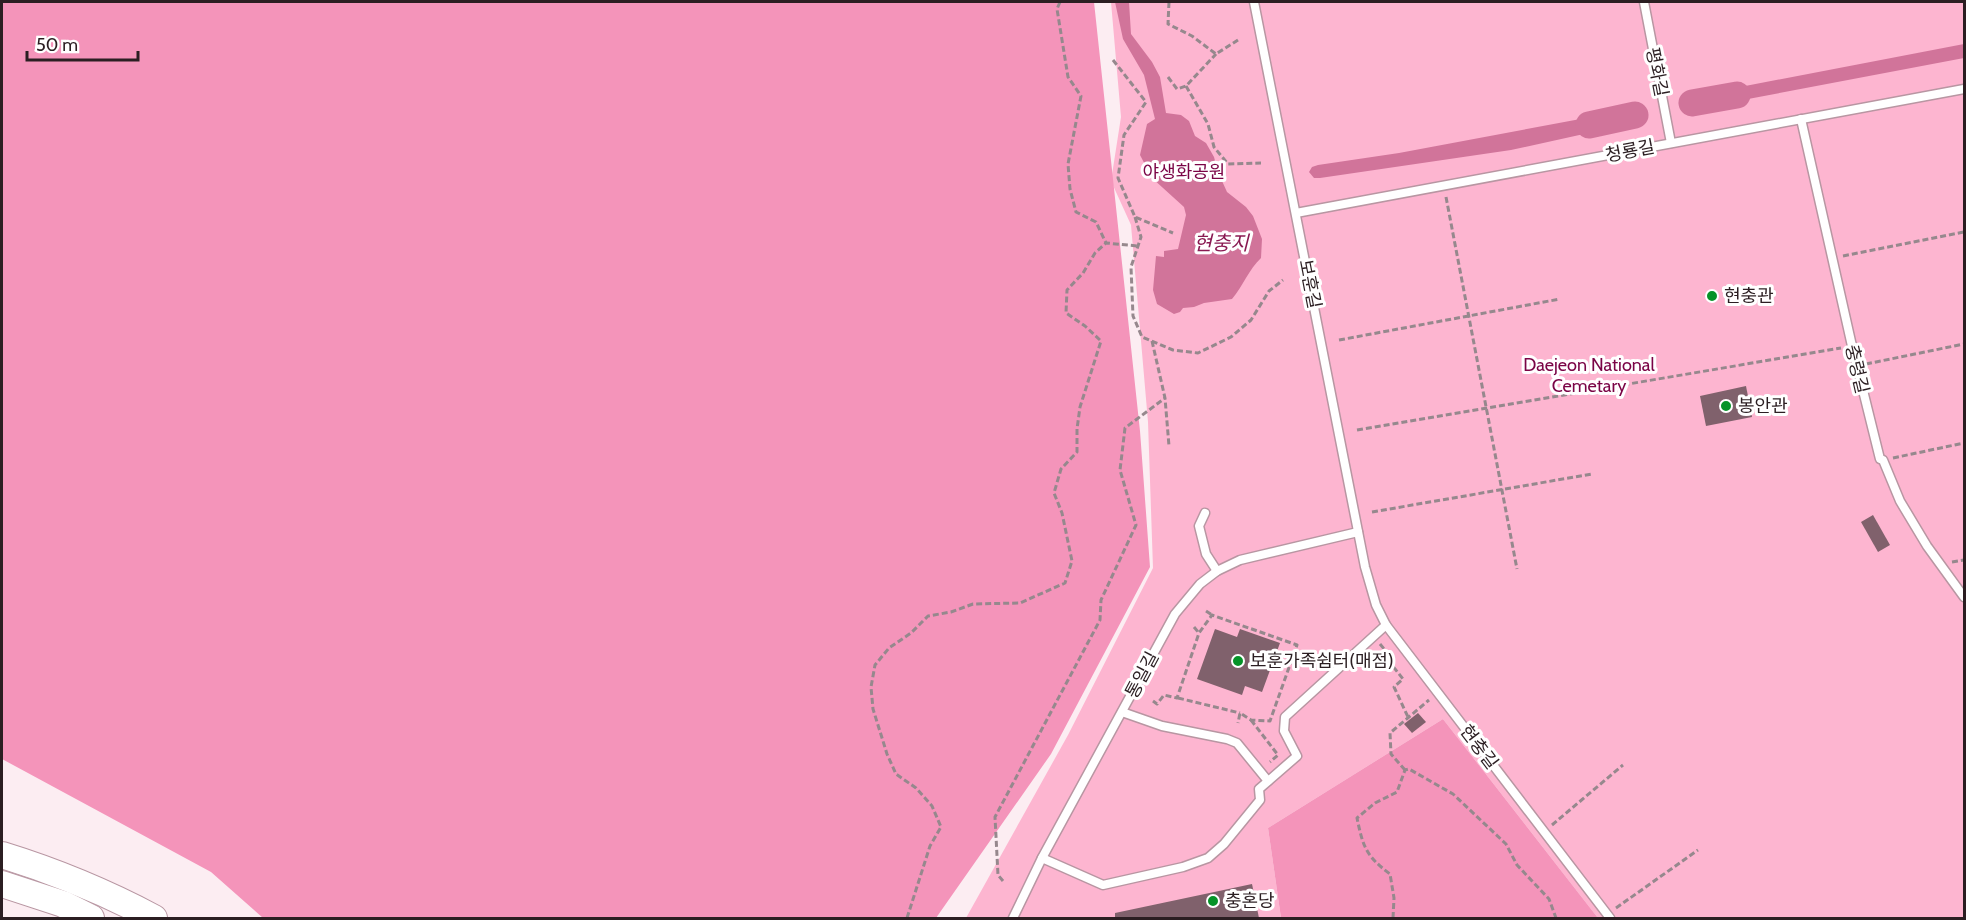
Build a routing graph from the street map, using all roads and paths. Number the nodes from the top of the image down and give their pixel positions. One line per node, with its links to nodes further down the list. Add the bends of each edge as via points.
1 (1060, 2): 19 (path, via 1057,9 1068,77 1081,96 1068,164 1070,189 1076,212 1096,222)
2 (1169, 2): 6 (path, via 1168,24)
3 (1254, 2): 15 (lane, 보훈길)
4 (1644, 2): 12 (lane, 평화길)
5 (1239, 40): 6 (path)
6 (1216, 54): 9 (path)
7 (1113, 60): 16 (path, via 1146,102 1125,135 1118,178)
8 (1168, 77): 9 (path, via 1176,89)
9 (1186, 86): 13 (path, via 1208,124 1214,147 1228,164)
10 (1965, 88): 11 (lane, 청룡길)
11 (1801, 119): 12 (lane, 청룡길); 21 (lane, 충령길)
12 (1671, 143): 14 (lane, 청룡길)
13 (1261, 163)
14 (1444, 185): 15 (lane, 청룡길); 24 (path)
15 (1296, 213): 40 (lane, 보훈길)
16 (1134, 217): 18 (path); 20 (path, via 1141,237)
17 (1965, 232): 21 (path)
18 (1173, 233)
19 (1106, 243): 20 (path); 76 (path, via 1067,290 1066,313 1101,341 1080,407 1077,452 1061,469 1054,493 1072,561 1065,583 1020,603 973,604 928,616 875,665 873,709 886,754 896,774 916,788 932,807 941,827 930,846)
20 (1138, 246): 26 (path, via 1131,267 1133,316 1142,337)
21 (1833, 258): 28 (lane, 충령길)
22 (1283, 280): 26 (path, via 1269,291 1251,320 1231,337 1209,348 1198,352 1173,350)
23 (1560, 299): 24 (path)
24 (1469, 316): 25 (path); 31 (path)
25 (1340, 340)
26 (1152, 341): 30 (path)
27 (1965, 344): 29 (path)
28 (1852, 346): 29 (lane, 충령길); 31 (path)
29 (1857, 365): 35 (lane, 충령길, via 1870,424)
30 (1165, 398): 34 (path); 68 (path, via 1125,428 1120,470 1136,525 1101,600 1100,620 995,817 998,875)
31 (1486, 408): 32 (path); 37 (path)
32 (1357, 430)
33 (1965, 443): 35 (path)
34 (1169, 446)
35 (1883, 460): 44 (lane, 충령길, via 1900,501)
36 (1592, 474): 37 (path)
37 (1502, 490): 38 (path); 42 (path)
38 (1372, 512)
39 (1205, 513): 43 (lane, via 1199,526 1206,554)
40 (1358, 532): 41 (lane, 보훈길); 43 (lane, 통일길, via 1240,560)
41 (1365, 567): 47 (lane, 현충길)
42 (1517, 570)
43 (1217, 571): 54 (lane, 통일길, via 1200,584 1175,614)
44 (1965, 597)
45 (1206, 611): 46 (path)
46 (1212, 615): 49 (path); 57 (path, via 1297,645 1270,721)
47 (1386, 625): 51 (lane, 현충길); 62 (lane, via 1285,717 1284,731 1297,756)
48 (1194, 627): 49 (path)
49 (1199, 633): 52 (path)
50 (1378, 643): 56 (path, via 1403,678 1394,687)
51 (1438, 693): 56 (path); 80 (lane, 현충길)
52 (1177, 698): 53 (path, via 1164,695 1157,704); 55 (path)
53 (1153, 701)
54 (1122, 712): 62 (lane, via 1162,726 1237,743); 66 (lane, 통일길)
55 (1240, 713): 57 (path); 58 (path)
56 (1408, 717): 61 (path, via 1390,733 1390,753)
57 (1251, 720): 59 (path, via 1278,755)
58 (1238, 723)
59 (1270, 762)
60 (1623, 765): 63 (path)
61 (1405, 770): 78 (path, via 1397,792 1357,818 1372,861 1390,874); 79 (path, via 1453,794 1485,822 1549,899)
62 (1268, 781): 66 (lane, via 1259,789 1260,800 1224,844 1208,858 1192,864 1103,885)
63 (1552, 825)
64 (1698, 850): 71 (path)
65 (2, 855): 75 (main road, via 47,869)
66 (1042, 858): 77 (lane, 통일길)
67 (2, 871): 74 (main road)
68 (1003, 881)
69 (2, 884): 73 (main road)
70 (2, 897): 72 (main road)
71 (1616, 908)
72 (61, 918)
73 (92, 918)
74 (120, 918)
75 (154, 918)
76 (907, 918)
77 (1012, 918)
78 (1393, 918)
79 (1556, 918)
80 (1610, 918)

